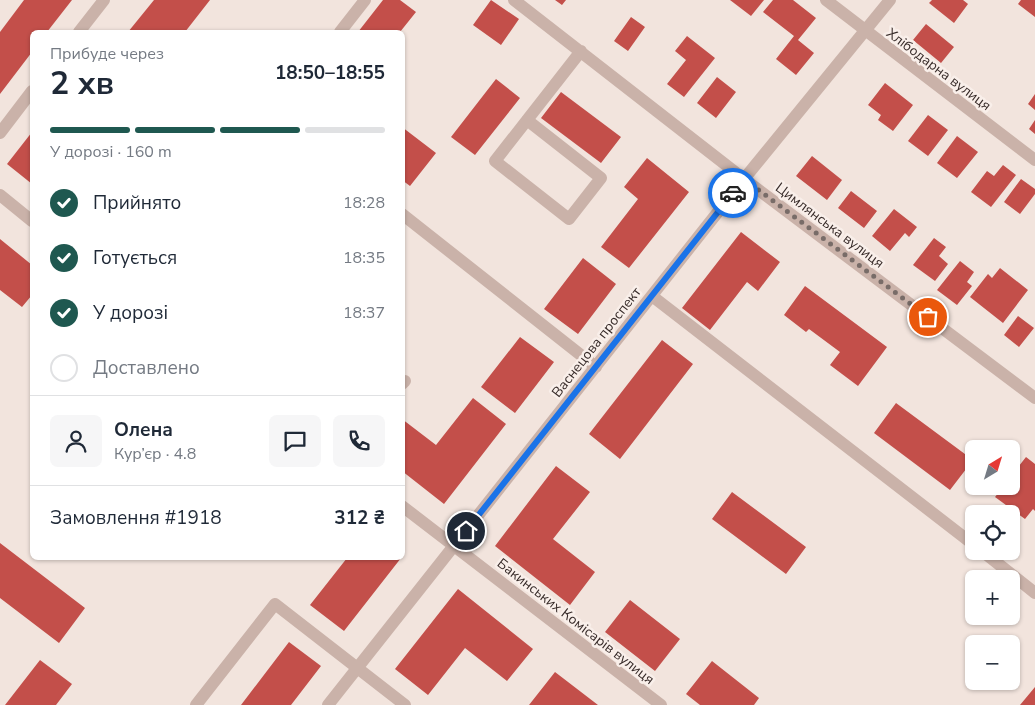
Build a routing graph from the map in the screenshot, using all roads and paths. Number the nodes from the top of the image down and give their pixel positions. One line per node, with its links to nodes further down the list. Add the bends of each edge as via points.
1 (104, 0): 6 (street)
2 (365, 0): 7 (street)
3 (514, 0): 9 (street, Цимлянська вулиця)
4 (826, 0): 8 (street, Хлібодарна вулиця)
5 (890, 0): 8 (street, Васнецова проспект)
6 (81, 30)
7 (342, 30)
8 (866, 31): 13 (street, Хлібодарна вулиця); 14 (street, Васнецова проспект)
9 (580, 51): 11 (street); 14 (street, Цимлянська вулиця)
10 (30, 94): 12 (street)
11 (527, 120): 11 (street, via 495,161 569,219 601,178)
12 (0, 133)
13 (1035, 160)
14 (744, 179): 18 (street, Васнецова проспект); 20 (street, Цимлянська вулиця)
15 (0, 196): 17 (street)
16 (405, 216): 19 (street)
17 (30, 218)
18 (652, 296): 19 (street, Васнецова проспект); 22 (street)
19 (596, 367): 23 (street, Васнецова проспект)
20 (1035, 398)
21 (405, 508): 23 (street, Бакинських Комісарів вулиця)
22 (965, 538)
23 (454, 546): 26 (street, Васнецова проспект); 30 (street, Бакинських Комісарів вулиця)
24 (994, 560): 25 (street)
25 (1035, 592)
26 (358, 668): 27 (street, via 275,604); 28 (street, Васнецова проспект); 29 (street)
27 (196, 705)
28 (328, 705)
29 (406, 705)
30 (661, 705)

